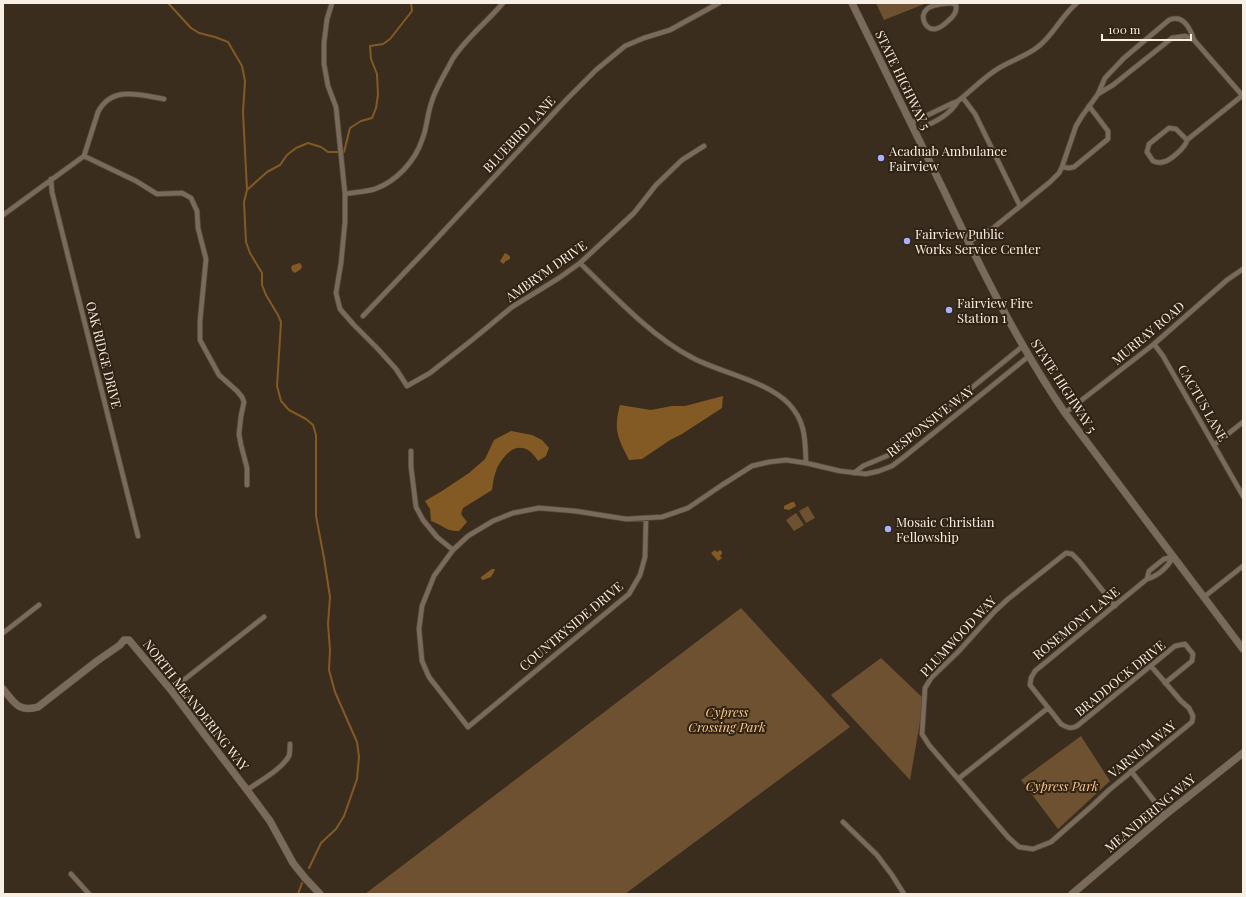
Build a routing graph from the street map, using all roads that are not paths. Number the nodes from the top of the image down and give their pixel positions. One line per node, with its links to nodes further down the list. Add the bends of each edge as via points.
1 (332, 3): 20 (street, via 327,19 324,64 328,86 336,107)
2 (503, 3): 20 (street, via 453,58 431,103 422,140 403,171 374,189)
3 (719, 3): 26 (street, BLUEBIRD LANE, via 670,30 625,46 596,70)
4 (852, 3): 13 (main road, STATE HIGHWAY 5)
5 (1078, 3): 11 (street, via 1040,46 998,68)
6 (958, 4): 6 (street, via 951,3 926,9 923,20 929,28 941,27 953,17)
7 (1194, 40): 8 (street, via 1185,36 1172,38 1114,85); 8 (street, via 1192,32 1183,21 1179,18 1169,20 1124,58 1105,78); 9 (street)
8 (1098, 94): 12 (street)
9 (1243, 95): 15 (street)
10 (164, 99): 17 (street, via 127,93 115,95 107,100 98,112)
11 (961, 99): 13 (street); 14 (street, via 945,115); 21 (street, via 975,114)
12 (1089, 106): 18 (street, via 1076,126); 18 (street, via 1108,131 1108,139 1074,167)
13 (910, 123): 14 (main road, STATE HIGHWAY 5)
14 (915, 131): 23 (main road, STATE HIGHWAY 5)
15 (1187, 140): 15 (street, via 1176,129 1169,128 1148,144 1147,152 1153,161 1162,163 1184,146)
16 (704, 146): 24 (street, AMBRYM DRIVE, via 682,160 656,185 634,214)
17 (84, 156): 19 (street); 36 (street, via 157,194 182,193 191,198 197,211 198,228 206,259 200,340 219,375 237,390 244,402 239,434 247,468)
18 (1062, 166): 21 (street, via 1050,182)
19 (51, 179): 22 (street); 39 (street, OAK RIDGE DRIVE, via 52,192)
20 (345, 194): 24 (street, AMBRYM DRIVE, via 345,222 336,292 340,309 396,369 407,386 430,373 512,307)
21 (1020, 206): 23 (street, via 992,229)
22 (3, 215)
23 (968, 242): 28 (main road, STATE HIGHWAY 5)
24 (580, 263): 34 (street, via 664,340 691,357 778,394 798,415 804,434)
25 (1243, 269): 27 (street, MURRAY ROAD)
26 (363, 316)
27 (1154, 344): 30 (street, MURRAY ROAD); 32 (street, CACTUS LANE)
28 (1023, 346): 29 (main road, STATE HIGHWAY 5); 35 (street, RESPONSIVE WAY, via 889,455 863,466)
29 (1029, 356): 30 (main road, STATE HIGHWAY 5); 35 (street, RESPONSIVE WAY, via 892,466 866,474)
30 (1065, 413): 41 (main road, STATE HIGHWAY 5)
31 (1243, 422): 32 (street)
32 (1214, 445): 37 (street, CACTUS LANE)
33 (411, 451): 40 (street, via 416,507 437,537)
34 (806, 463): 35 (street); 38 (street, via 786,460 752,466 688,508 662,517)
35 (854, 473)
36 (247, 486)
37 (1243, 496)
38 (646, 518): 40 (street, via 626,520 539,508 516,512 493,521 468,536); 40 (street, COUNTRYSIDE DRIVE, via 645,557 640,575 629,594 468,727 429,677 422,661 418,629 422,606 434,576)
39 (138, 536)
40 (453, 550)
41 (1173, 557): 43 (street, ROSEMONT LANE, via 1169,565 1153,578); 43 (street, ROSEMONT LANE, via 1164,559 1149,571); 44 (main road, STATE HIGHWAY 5)
42 (1243, 566): 44 (street)
43 (1147, 579): 46 (street, ROSEMONT LANE)
44 (1204, 597): 49 (main road, STATE HIGHWAY 5)
45 (39, 605): 48 (street)
46 (1115, 606): 54 (street, ROSEMONT LANE, via 1035,671 1030,678 1030,686); 58 (street, PLUMWOOD WAY, via 1079,561 1072,554 1066,553 995,611 931,678 925,688 922,734)
47 (264, 617): 53 (street)
48 (3, 633)
49 (1243, 649)
50 (1151, 666): 51 (street); 51 (street, BRADDOCK DRIVE, via 1175,646 1185,644 1190,650 1193,654 1192,661); 54 (street, BRADDOCK DRIVE, via 1072,729 1061,724)
51 (1165, 683): 57 (street, VARNUM WAY, via 1189,708 1193,716 1192,722)
52 (3, 689): 53 (main road, NORTH MEANDERING WAY, via 18,706 29,709 38,707 124,640 129,640)
53 (171, 690): 59 (main road, NORTH MEANDERING WAY)
54 (1048, 708): 58 (street)
55 (290, 744): 59 (street, via 290,754 286,761)
56 (1243, 752): 60 (main road, MEANDERING WAY)
57 (1131, 772): 58 (street, VARNUM WAY, via 1051,842 1033,849 1019,847 1008,837); 60 (street)
58 (958, 779)
59 (248, 790): 64 (main road, NORTH MEANDERING WAY, via 270,820 297,867)
60 (1165, 815): 66 (main road, MEANDERING WAY)
61 (843, 822): 65 (street, via 877,855)
62 (71, 874): 63 (street)
63 (89, 894)
64 (320, 894)
65 (904, 894)
66 (1072, 894)

